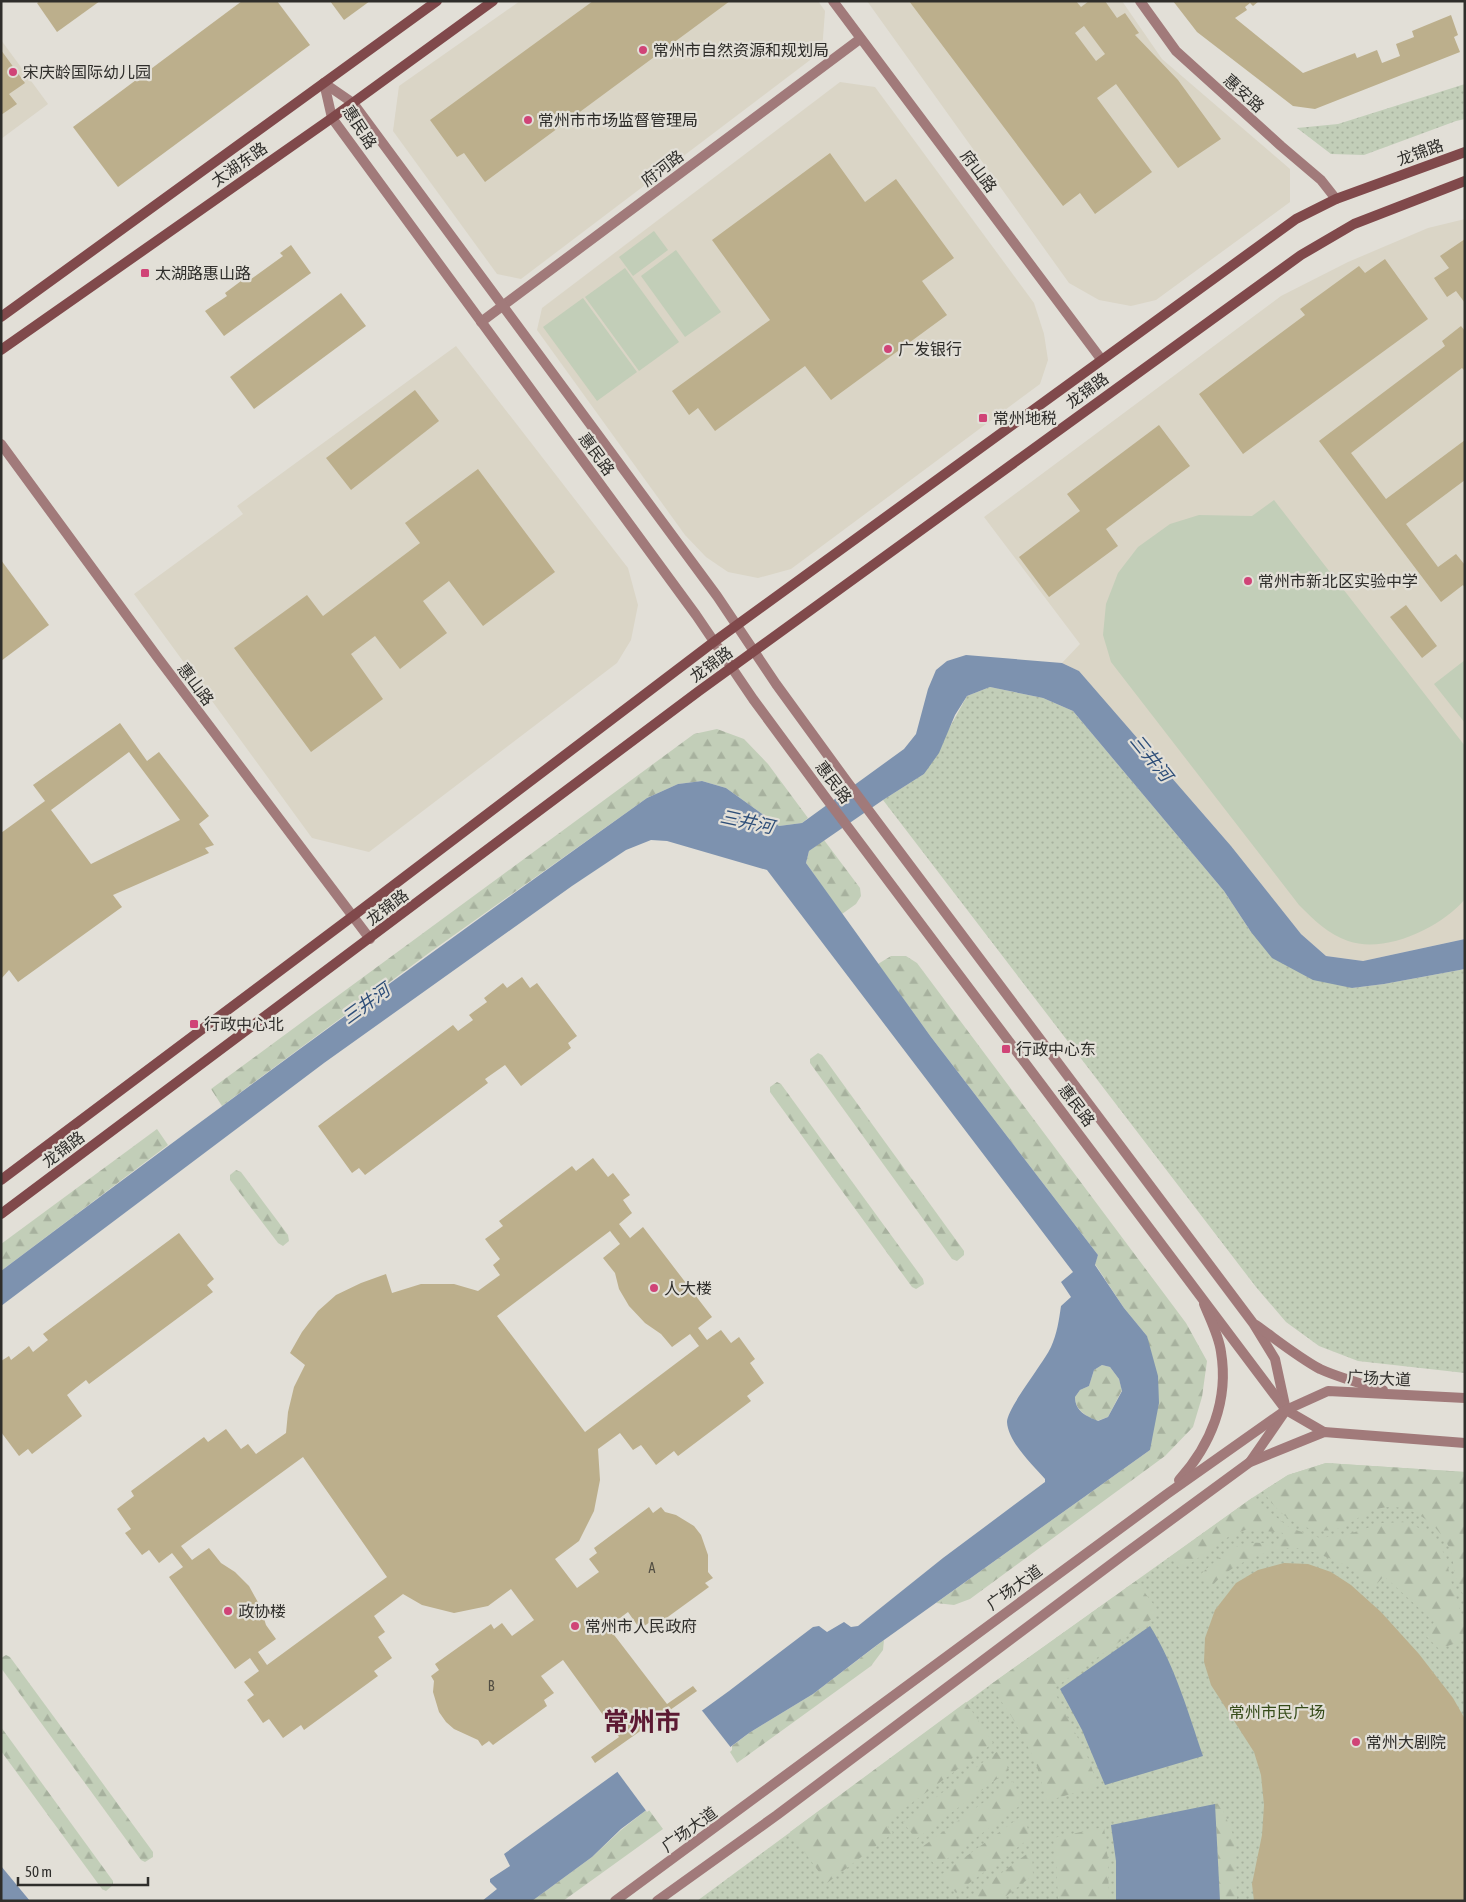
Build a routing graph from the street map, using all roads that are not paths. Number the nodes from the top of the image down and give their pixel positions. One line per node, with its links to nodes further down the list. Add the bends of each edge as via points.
1 (437, 1): 6 (main road, 太湖东路)
2 (493, 1): 7 (main road, 太湖东路)
3 (833, 1): 5 (street, 府山路)
4 (1140, 1): 11 (street, 惠安路, via 1176,51 1321,180)
5 (860, 39): 13 (street, 府河路); 18 (street, 府山路)
6 (324, 83): 7 (street, 惠民路); 8 (street, 惠民路); 12 (main road, 太湖东路)
7 (353, 103): 8 (main road, 太湖东路); 13 (street, 惠民路)
8 (332, 118): 16 (street, 惠民路); 17 (main road, 太湖东路)
9 (1465, 152): 11 (main road, 龙锦路)
10 (1465, 181): 22 (main road, 龙锦路, via 1354,224 1301,254)
11 (1336, 199): 18 (main road, 龙锦路, via 1296,219)
12 (18, 304): 14 (main road); 15 (main road, 太湖东路)
13 (503, 305): 16 (street, 府河路); 20 (street, 惠民路)
14 (1, 309)
15 (1, 317)
16 (481, 322): 21 (street, 惠民路)
17 (1, 350)
18 (1101, 360): 20 (main road, 龙锦路)
19 (1, 444): 24 (street, 惠山路)
20 (737, 625): 21 (main road, 龙锦路); 22 (street, 惠民路)
21 (715, 641): 23 (street, 惠民路); 24 (main road, 龙锦路)
22 (754, 651): 23 (main road, 龙锦路); 29 (street, 惠民路, via 848,783)
23 (732, 667): 25 (main road, 龙锦路); 28 (street, 惠民路, via 826,798)
24 (353, 916): 25 (street, 惠山路); 26 (main road, 龙锦路)
25 (370, 939): 27 (main road, 龙锦路)
26 (1, 1180)
27 (1, 1214)
28 (1200, 1294): 32 (street, 惠民路); 36 (street, via 1221,1350 1223,1388 1213,1429 1193,1464)
29 (1253, 1323): 30 (street, via 1321,1369); 32 (street, 惠民路, via 1275,1359)
30 (1398, 1394): 31 (street, 广场大道); 32 (street, 广场大道, via 1328,1391)
31 (1465, 1398)
32 (1286, 1410): 33 (street, 惠民路); 35 (street); 36 (street, 广场大道)
33 (1324, 1432): 34 (street); 35 (street)
34 (1465, 1443)
35 (1250, 1462): 38 (street)
36 (1167, 1494): 37 (street, 广场大道)
37 (616, 1901)
38 (657, 1901)

